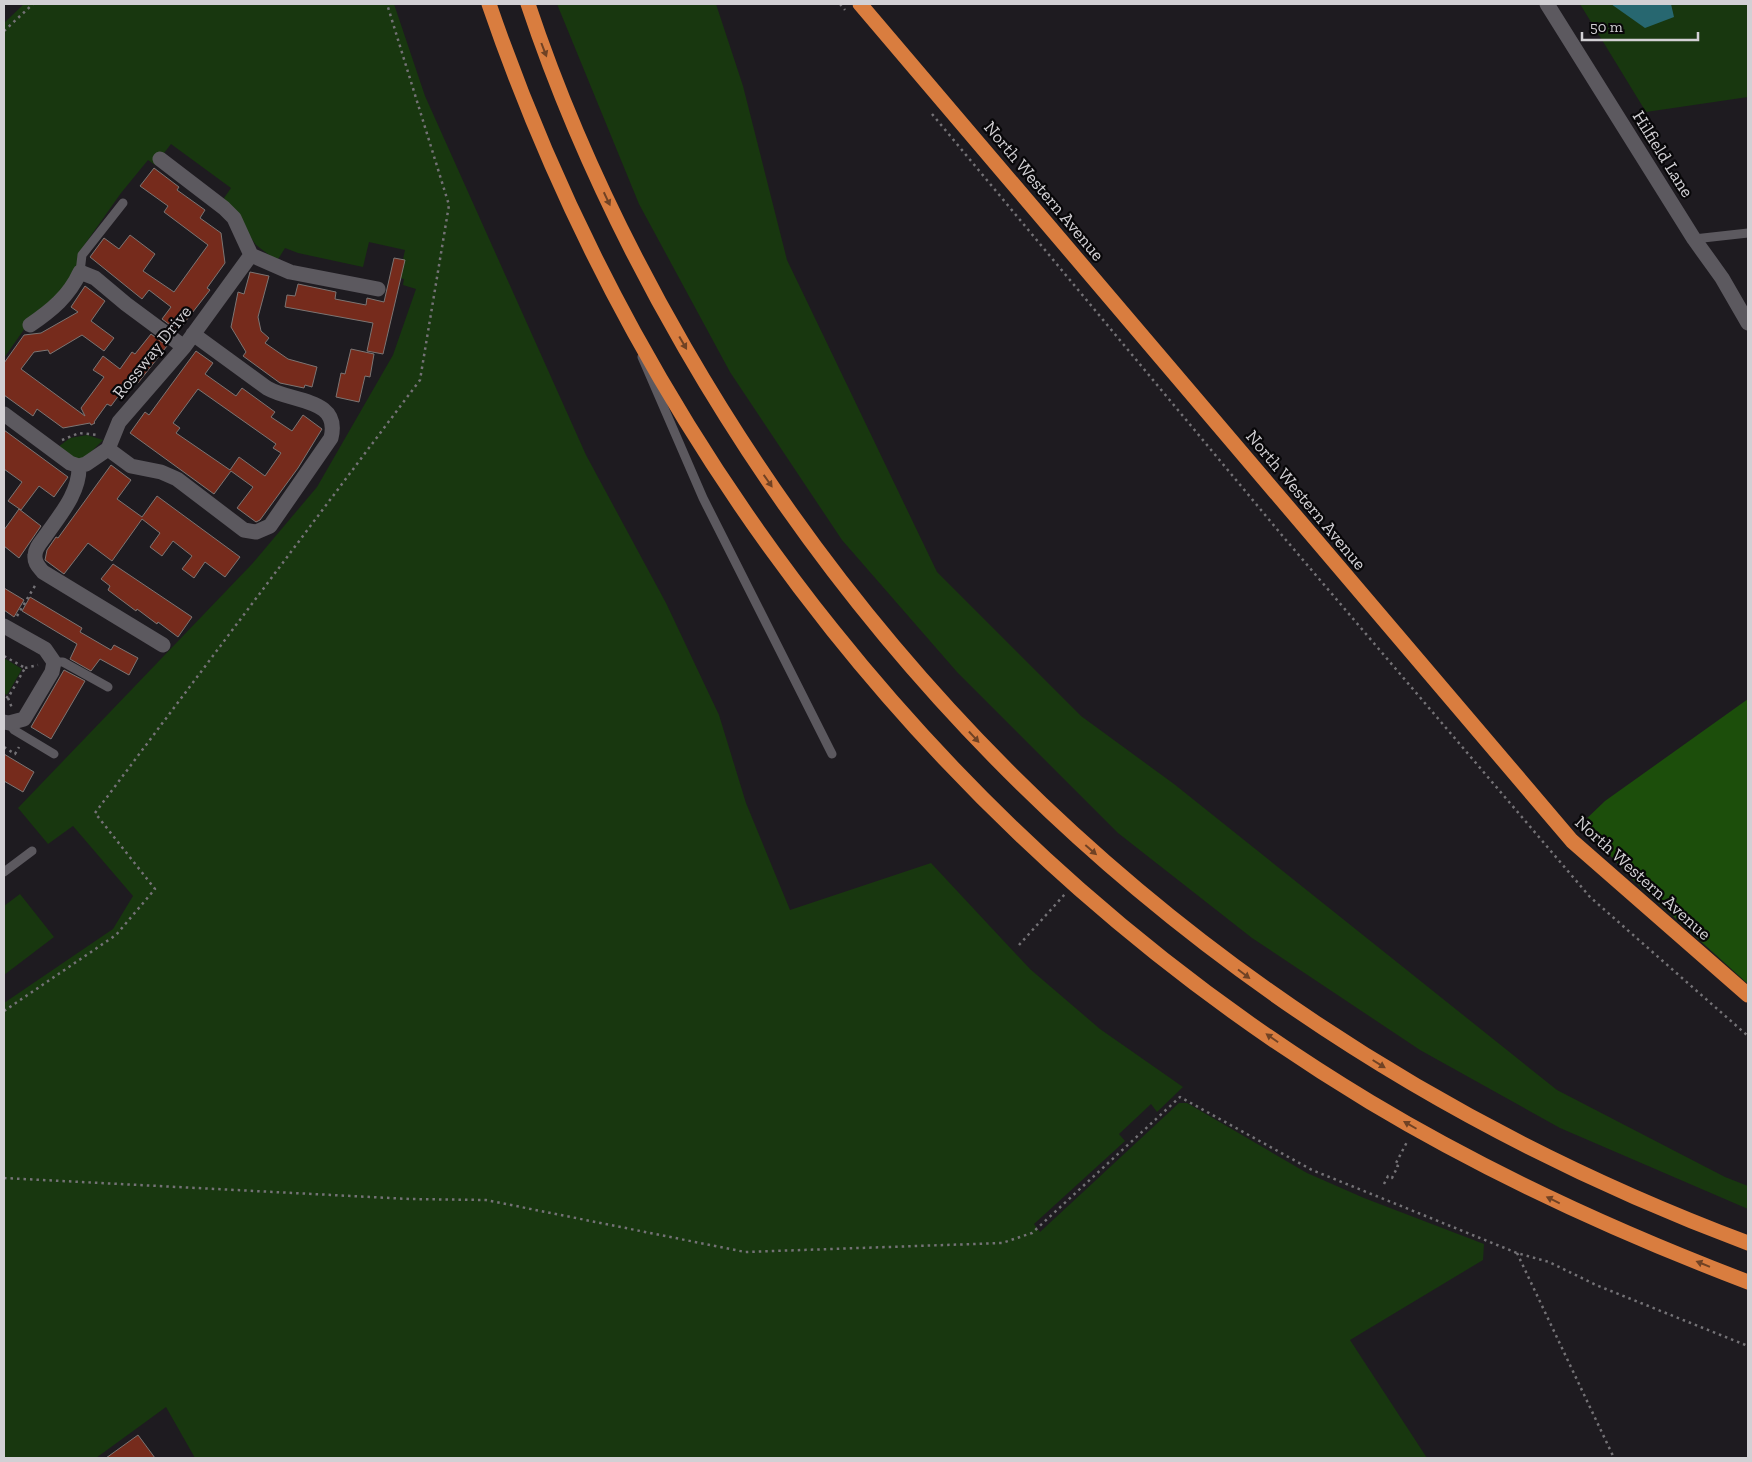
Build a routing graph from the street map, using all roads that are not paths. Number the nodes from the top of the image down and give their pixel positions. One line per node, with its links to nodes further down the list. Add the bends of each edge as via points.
1 (489, 4): 14 (highway, via 528,112 589,248)
2 (528, 4): 30 (highway, one-way to 30, via 585,154 624,234 663,310 743,443 853,598 929,687 1012,776 1072,833 1167,914 1258,985 1320,1028 1524,1146)
3 (860, 4): 29 (highway, North Western Avenue, via 1572,841)
4 (1547, 4): 8 (street, Hilfield Lane)
5 (160, 159): 9 (street, via 234,218)
6 (123, 202): 10 (lane, via 82,255)
7 (1748, 232): 8 (lane)
8 (1694, 240): 12 (street, Hilfield Lane, via 1722,278)
9 (251, 255): 11 (street, via 290,272); 15 (street, Rossway Drive)
10 (80, 272): 13 (street, via 60,303); 16 (street, via 94,278)
11 (378, 289)
12 (1748, 323)
13 (30, 325)
14 (630, 327): 26 (lane, via 704,498); 31 (highway, one-way to 14, via 1581,1214 1473,1160 1369,1101 1301,1059 1223,1004 1074,884 975,791 877,684 826,622 723,483)
15 (193, 334): 16 (street, Rossway Drive); 18 (street, via 267,388 279,395 322,407 331,417 332,438 270,526 256,532 244,530 177,478 131,466)
16 (184, 347): 18 (street, Rossway Drive, via 119,422)
17 (4, 414): 19 (street, via 70,463)
18 (109, 445): 19 (street, Rossway Drive)
19 (79, 466): 21 (street, via 74,491 37,549 37,565 43,572)
20 (6, 627): 22 (street, via 45,649)
21 (163, 645)
22 (54, 662): 23 (lane, via 63,662); 24 (street, via 52,672 24,719)
23 (108, 687)
24 (6, 722): 25 (lane)
25 (54, 754)
26 (832, 754)
27 (32, 851): 28 (lane)
28 (4, 872)
29 (1748, 995)
30 (1748, 1243)
31 (1748, 1282)

